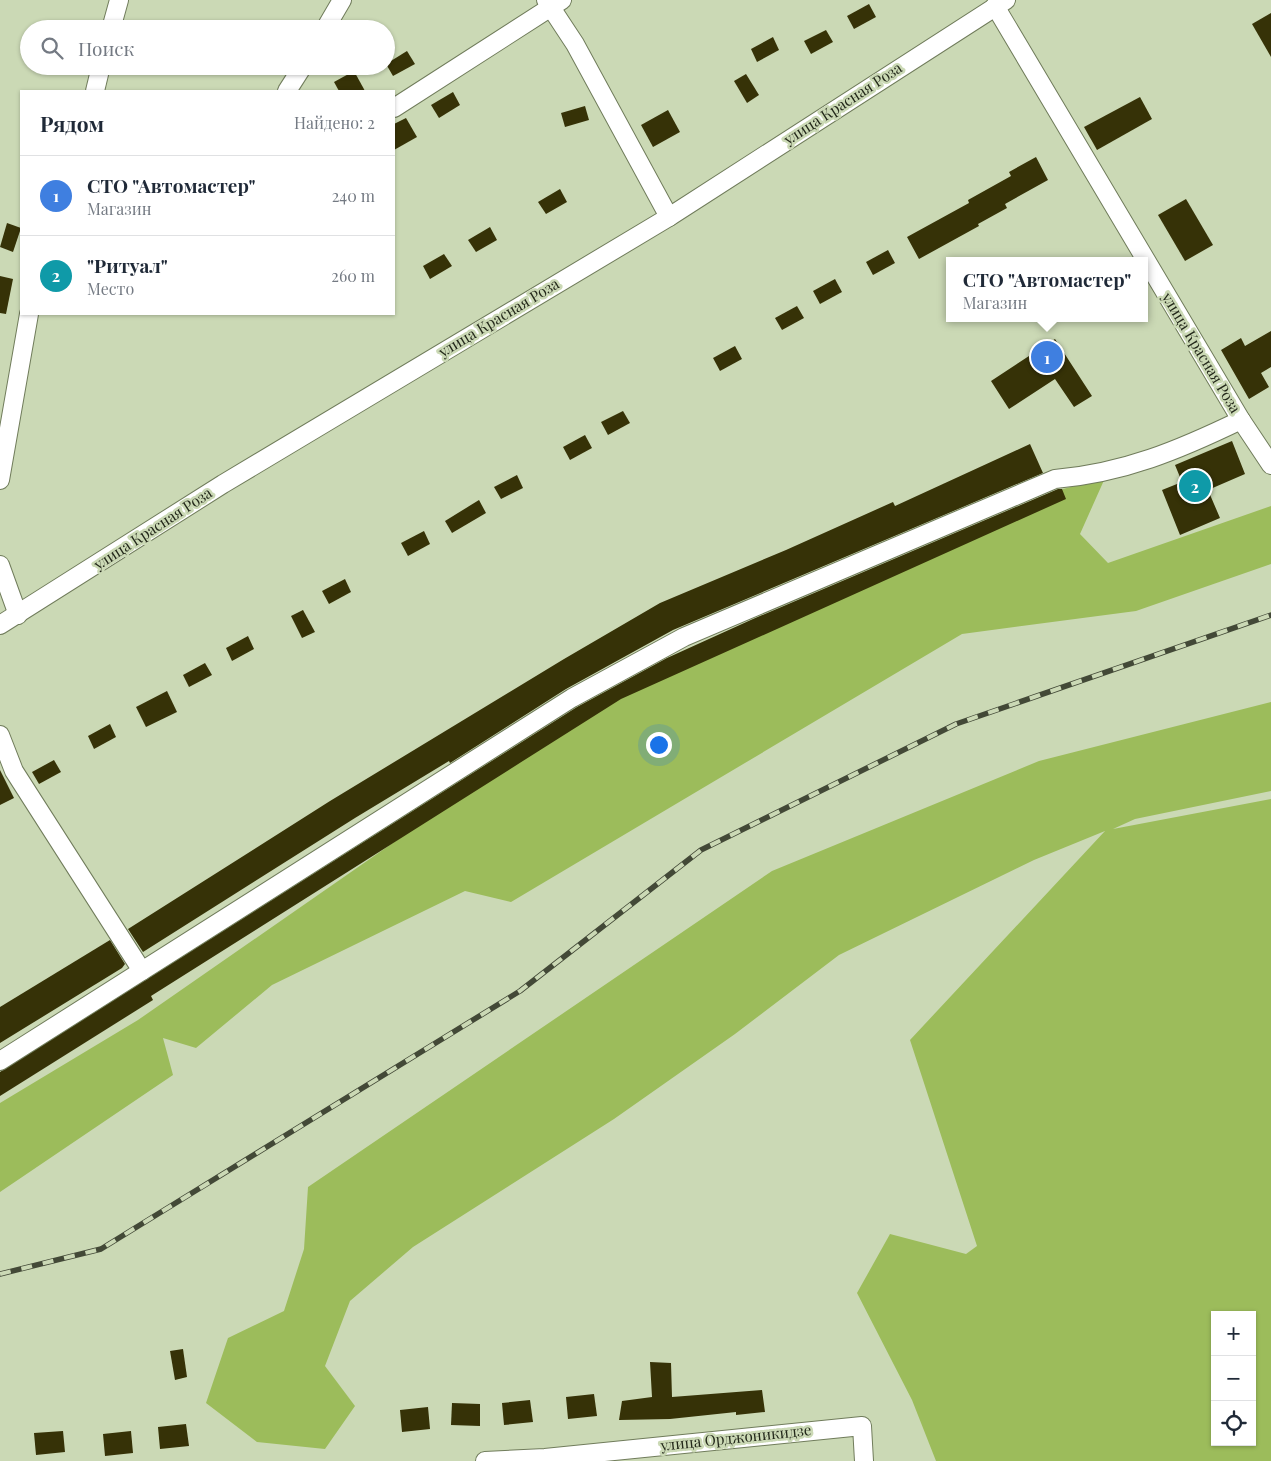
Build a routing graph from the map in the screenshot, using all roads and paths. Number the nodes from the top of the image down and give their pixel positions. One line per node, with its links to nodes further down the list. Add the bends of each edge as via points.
1 (119, 0): 5 (street)
2 (342, 0): 6 (street)
3 (553, 2): 11 (street); 12 (street)
4 (1001, 3): 12 (street, улица Красная Роза); 13 (street, улица Красная Роза)
5 (113, 20)
6 (330, 20)
7 (99, 75): 9 (street)
8 (297, 75): 10 (street)
9 (95, 90)
10 (288, 90)
11 (395, 107)
12 (669, 217): 20 (street, улица Красная Роза, via 223,484)
13 (1147, 257)
14 (1148, 258): 16 (street, улица Красная Роза)
15 (29, 315): 18 (street)
16 (1241, 420): 17 (street, улица Красная Роза); 23 (street, via 1161,456 1092,476 1055,479 684,637 572,698)
17 (1271, 465)
18 (0, 480)
19 (0, 565): 20 (street)
20 (18, 615): 21 (street, улица Красная Роза)
21 (0, 625)
22 (0, 735): 23 (street, via 14,771)
23 (142, 971): 24 (street)
24 (0, 1061)
25 (485, 1461): 26 (street, улица Орджоникидзе, via 545,1458 862,1426)
26 (864, 1461)

